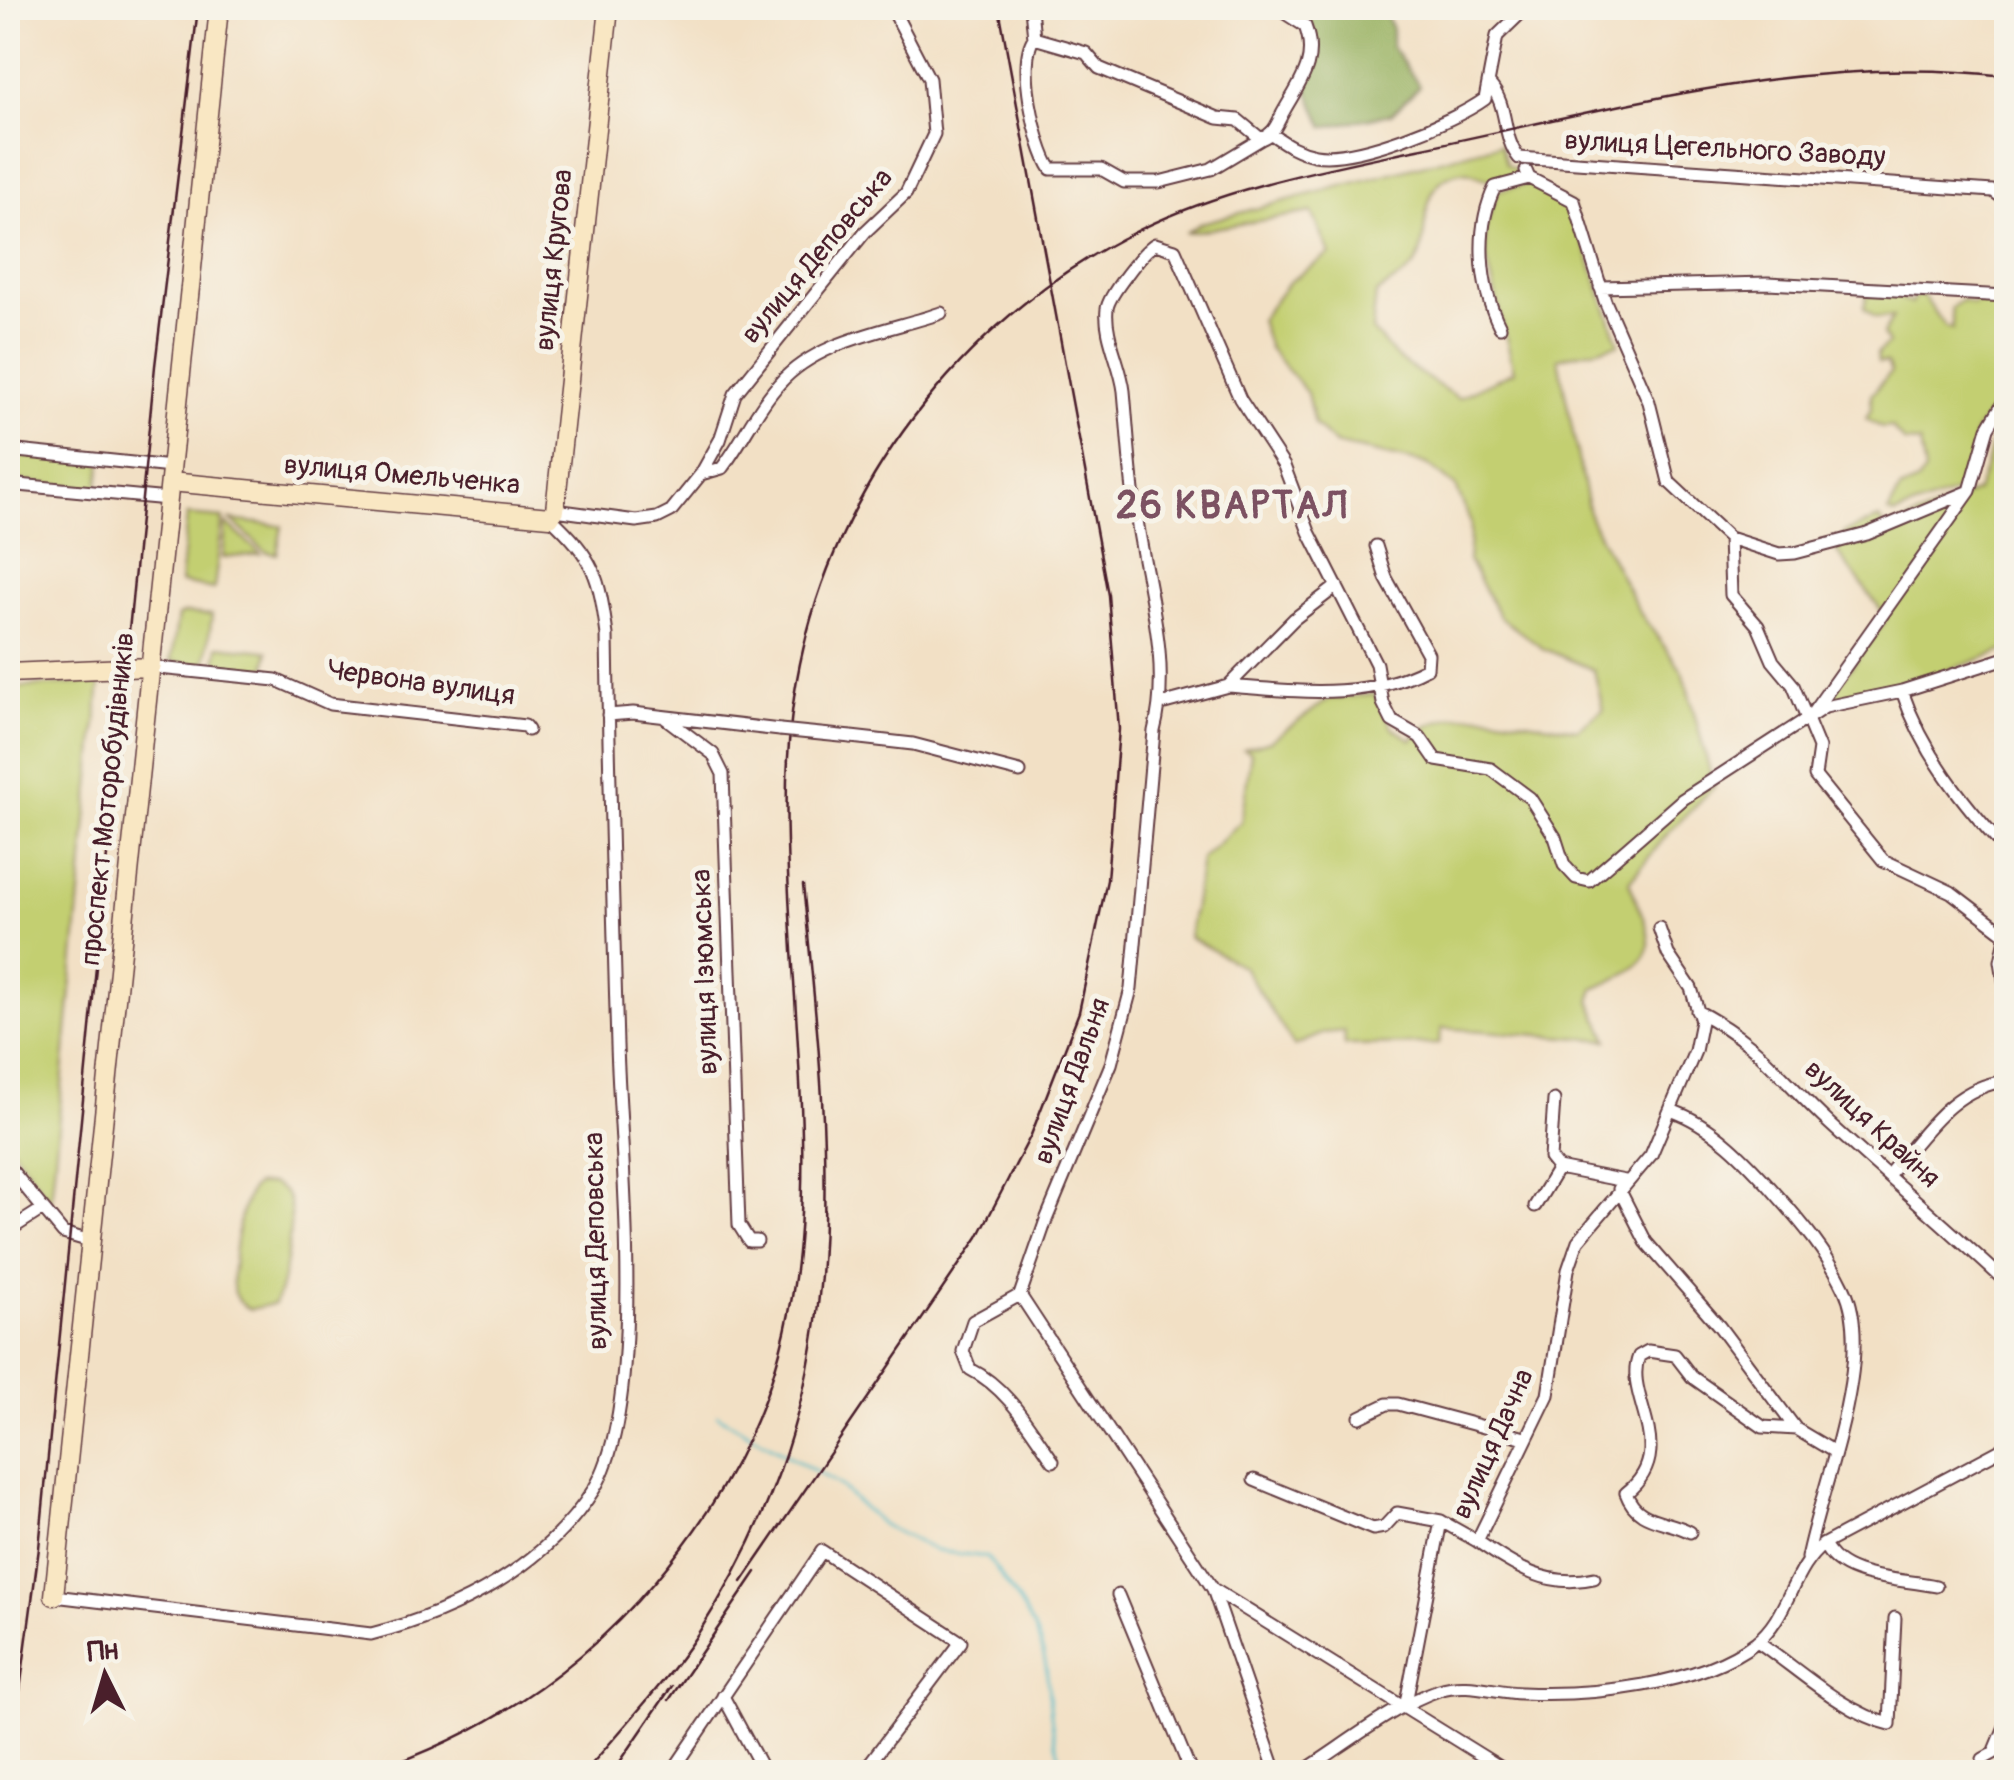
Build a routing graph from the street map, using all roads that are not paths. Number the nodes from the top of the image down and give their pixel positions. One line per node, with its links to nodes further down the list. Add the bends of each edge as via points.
1 (220, 8): 20 (street, проспект Моторобудівників)
2 (610, 8): 23 (street, вулиця Кругова)
3 (892, 8): 19 (street, вулиця Деповська, via 929,79 934,134 906,193 864,232 735,394)
4 (1031, 8): 7 (street)
5 (1278, 8): 9 (street, via 1305,26 1309,58 1306,76)
6 (1526, 8): 8 (street, via 1498,36)
7 (1034, 38): 9 (street, via 1086,53 1099,68); 9 (street, via 1025,61 1036,129 1052,169 1101,169 1124,182 1159,182 1211,169)
8 (1490, 85): 9 (street, via 1485,99 1454,119 1331,156); 10 (street, via 1500,96 1507,138)
9 (1267, 137)
10 (1519, 158): 11 (street); 12 (street, вулиця Цегельного Заводу, via 1993,191)
11 (1529, 178): 13 (street, via 1574,201); 16 (street, via 1495,187 1481,229)
12 (2006, 200)
13 (1600, 286): 14 (street, via 1768,283); 24 (street, via 1650,402 1669,482)
14 (2006, 296)
15 (941, 313): 19 (street, вулиця Деповська, via 809,358 756,411 722,468)
16 (1500, 327)
17 (2006, 398): 22 (street, via 1988,428)
18 (8, 450): 20 (street, вулиця Омельченка)
19 (701, 474): 23 (street, вулиця Деповська, via 672,511 656,518)
20 (170, 483): 21 (street, вулиця Омельченка); 23 (street, вулиця Омельченка); 29 (street, проспект Моторобудівників)
21 (8, 484)
22 (1970, 491): 24 (street, via 1867,534 1795,553); 37 (street)
23 (552, 514): 26 (street, вулиця Омельченка)
24 (1729, 538): 37 (street, via 1731,596 1758,626)
25 (1376, 546): 32 (street, via 1430,662)
26 (599, 578): 35 (street, вулиця Деповська)
27 (1337, 586): 31 (street); 32 (street, via 1376,664); 34 (street, вулиця Дальня, via 1284,466 1240,398 1175,250 1162,244 1140,254 1106,314 1124,388)
28 (2006, 658): 33 (street)
29 (149, 666): 30 (street, Червона вулиця); 38 (street, Червона вулиця, via 276,680 330,704); 55 (street, проспект Моторобудівників)
30 (8, 673)
31 (1228, 686): 32 (street, via 1328,693); 34 (street)
32 (1380, 687): 37 (street, via 1397,727 1420,737 1436,760 1491,769 1538,804 1564,866 1589,882 1683,800)
33 (1902, 691): 37 (street, via 1825,707); 40 (street, via 1932,758)
34 (1161, 704): 58 (street, вулиця Дальня, via 1132,989 1112,1064)
35 (608, 715): 36 (street); 75 (street, вулиця Деповська, via 627,1290 614,1438 596,1486 554,1543 496,1582 415,1623 371,1634)
36 (664, 717): 39 (street, bridge, via 912,744); 56 (street, вулиця Ізюмська, via 713,754 724,774 739,1226 749,1241)
37 (1806, 721): 42 (street, via 1819,752 1816,776 1876,854 1951,892)
38 (528, 730)
39 (1020, 772)
40 (2006, 850)
41 (1658, 928): 44 (street)
42 (2006, 936): 43 (street)
43 (2006, 992)
44 (1698, 1010): 47 (street, вулиця Дачна, via 1695,1051); 50 (street, вулиця Крайня, via 1740,1033)
45 (2006, 1081): 50 (street, via 1947,1106)
46 (1554, 1100): 49 (street, via 1550,1145)
47 (1670, 1110): 51 (street, вулиця Дачна, via 1651,1154); 63 (street, via 1721,1139 1760,1175 1846,1291 1854,1356)
48 (8, 1166): 53 (street)
49 (1558, 1168): 51 (street); 52 (street)
50 (1888, 1174): 57 (street, вулиця Крайня)
51 (1622, 1185): 60 (street, via 1646,1242); 61 (street, вулиця Дачна, via 1578,1241 1548,1395)
52 (1536, 1206)
53 (41, 1210): 54 (street); 55 (street, via 63,1233)
54 (8, 1231)
55 (90, 1241): 75 (street, проспект Моторобудівників)
56 (757, 1241)
57 (2006, 1282)
58 (1020, 1295): 64 (street, via 973,1320 963,1351 970,1369 1014,1406); 73 (street)
59 (1360, 1417): 61 (street, via 1398,1404)
60 (1796, 1429): 63 (street); 67 (street, via 1763,1427 1692,1377 1675,1355 1639,1356 1634,1376 1650,1435 1644,1471 1627,1500 1648,1519)
61 (1525, 1438): 68 (street, вулиця Дачна)
62 (2006, 1447): 69 (street)
63 (1833, 1451): 70 (street)
64 (1053, 1461)
65 (1254, 1480): 66 (street, via 1373,1529 1397,1512)
66 (1441, 1522): 68 (street, вулиця Дачна); 79 (street, вулиця Дачна)
67 (1690, 1532)
68 (1477, 1541): 71 (street, via 1548,1580)
69 (1824, 1544): 70 (street); 72 (street, via 1849,1570)
70 (1806, 1558): 77 (street, via 1782,1610)
71 (1594, 1578)
72 (1936, 1586)
73 (1213, 1590): 79 (street); 86 (street)
74 (1118, 1595): 85 (street)
75 (54, 1596)
76 (1896, 1618): 77 (street, via 1890,1724 1847,1708)
77 (1757, 1641): 79 (street, via 1693,1670 1598,1693 1456,1686)
78 (723, 1696): 82 (street); 83 (street); 84 (street, via 817,1556 828,1551 961,1642)
79 (1405, 1708): 87 (street); 88 (street)
80 (2006, 1724): 81 (street)
81 (1984, 1760)
82 (672, 1772)
83 (764, 1772)
84 (864, 1772)
85 (1192, 1772)
86 (1276, 1772)
87 (1302, 1772)
88 (1508, 1772)

